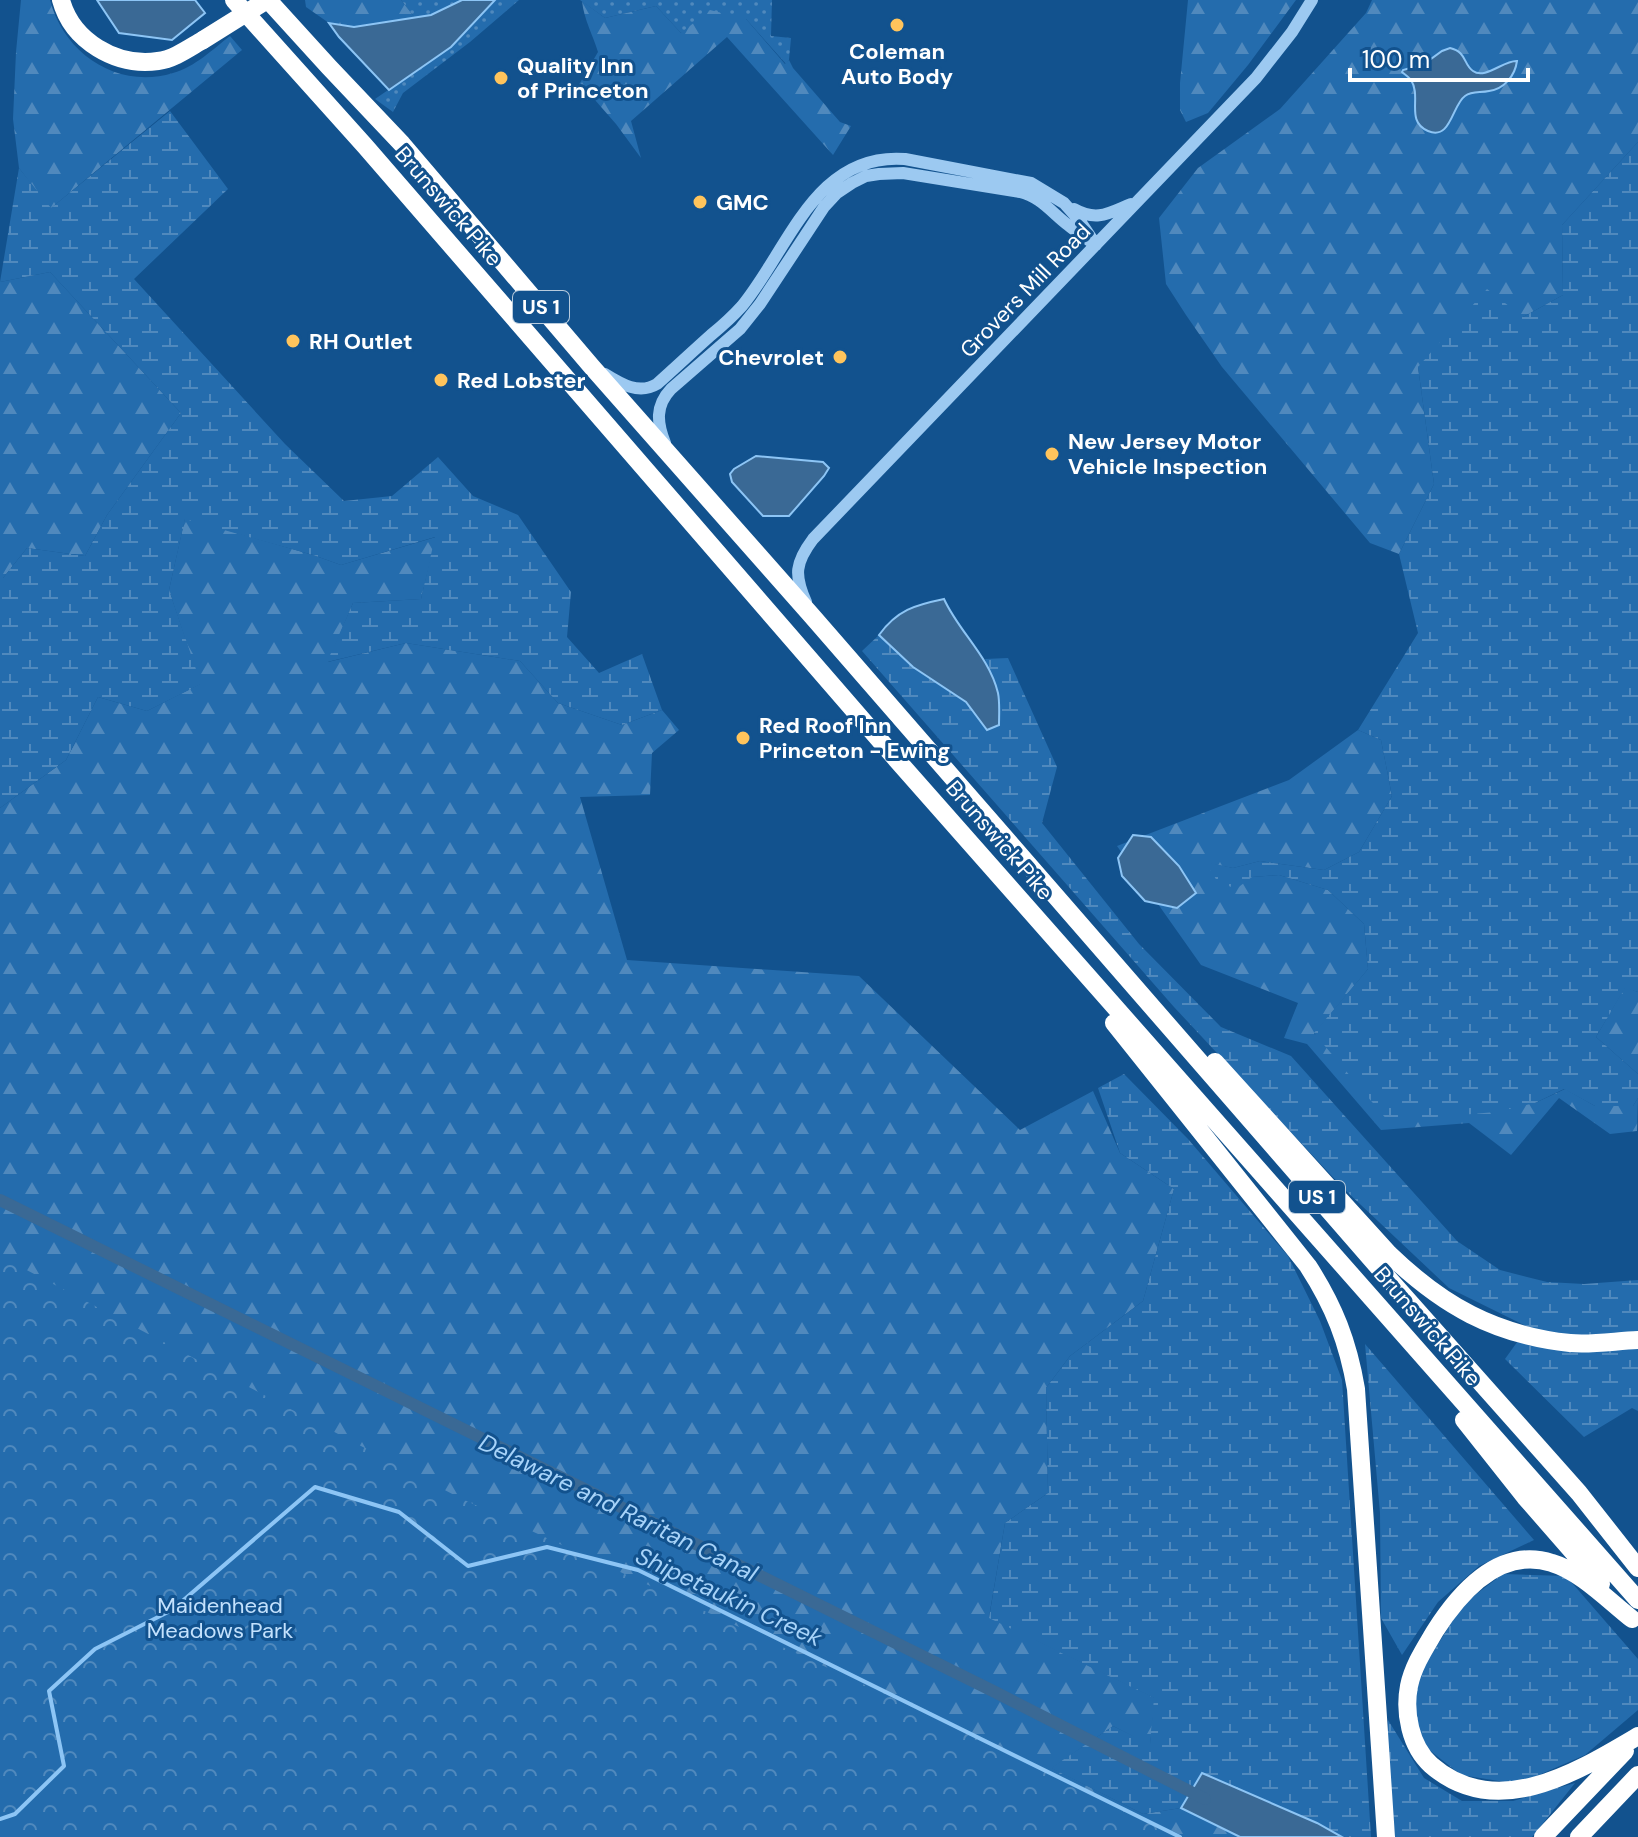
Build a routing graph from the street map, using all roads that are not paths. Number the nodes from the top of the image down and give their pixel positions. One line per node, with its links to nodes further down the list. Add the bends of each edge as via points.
1 (61, 0): 3 (highway, bridge, via 81,36 102,51 143,62 176,55)
2 (234, 0): 12 (highway, Brunswick Pike / US 1)
3 (268, 0): 8 (highway, Brunswick Pike / US 1, via 402,144)
4 (1311, 1): 5 (street, Grovers Mill Road, via 1256,78)
5 (1138, 201): 6 (street, via 1092,217); 7 (street, Grovers Mill Road)
6 (1064, 203): 7 (street); 8 (street, via 1019,179 905,159 875,160 823,189 742,306 657,384 630,387)
7 (1096, 245): 9 (street, via 1029,194 903,173 866,176 824,207 740,329 662,400 658,425); 10 (street, Grovers Mill Road, via 813,539 797,574)
8 (592, 367): 9 (highway, Brunswick Pike / US 1)
9 (668, 454): 10 (highway, Brunswick Pike / US 1)
10 (812, 616): 11 (highway, Brunswick Pike / US 1)
11 (994, 826): 13 (highway, via 1412,1276 1461,1311 1517,1333 1570,1343); 15 (highway, Brunswick Pike / US 1)
12 (997, 873): 14 (highway, Brunswick Pike / US 1); 20 (highway, via 1308,1266 1334,1309 1356,1389)
13 (1638, 1340)
14 (1430, 1366): 16 (highway, Brunswick Pike / US 1); 17 (highway, via 1493,1459)
15 (1638, 1568)
16 (1638, 1600)
17 (1635, 1623): 18 (highway, via 1578,1576 1553,1563 1505,1564 1477,1580 1444,1617 1414,1670 1407,1704 1413,1736 1427,1761 1453,1781 1487,1791 1554,1780)
18 (1638, 1736): 21 (highway)
19 (1638, 1775): 22 (highway)
20 (1386, 1837)
21 (1543, 1837)
22 (1579, 1837)

